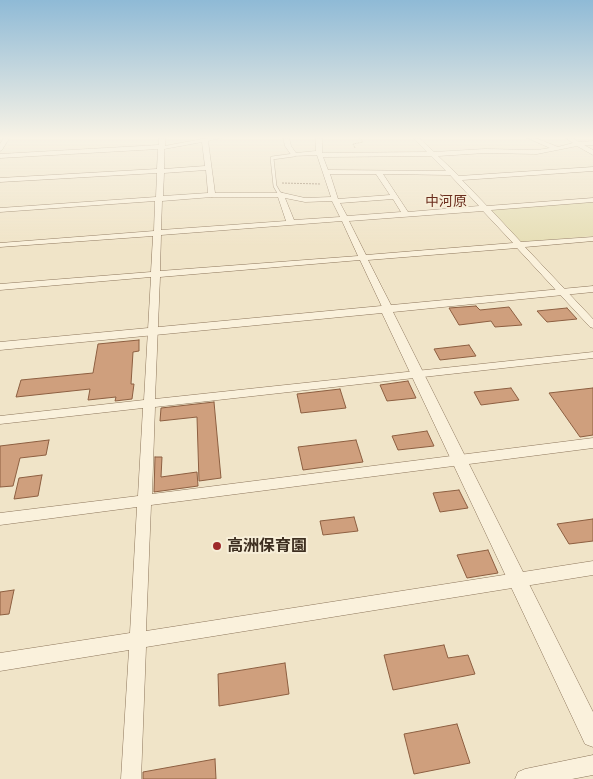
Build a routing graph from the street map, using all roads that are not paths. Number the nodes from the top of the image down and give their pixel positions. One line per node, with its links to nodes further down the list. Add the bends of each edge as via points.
1 (119, 173): 11 (street)
2 (161, 173): 15 (street)
3 (209, 173): 12 (street)
4 (274, 173): 13 (lane)
5 (326, 173): 16 (street)
6 (379, 173): 14 (street)
7 (404, 173): 10 (street)
8 (452, 173): 10 (street)
9 (507, 173): 10 (street)
10 (454, 176): 18 (street)
11 (0, 180)
12 (212, 195): 13 (street); 15 (street)
13 (282, 195): 16 (street, via 305,200); 22 (street)
14 (395, 197): 16 (street); 20 (street)
15 (159, 199): 19 (street); 23 (street)
16 (336, 200): 21 (street)
17 (593, 200): 18 (street)
18 (485, 208): 20 (street); 26 (street)
19 (0, 210)
20 (406, 214): 21 (street)
21 (345, 219): 22 (street); 27 (street)
22 (291, 223): 23 (street)
23 (157, 233): 25 (street); 28 (street)
24 (593, 239): 26 (street)
25 (0, 244)
26 (519, 245): 27 (street); 31 (street)
27 (363, 257): 28 (street); 32 (street)
28 (155, 274): 29 (street); 34 (street)
29 (0, 288)
30 (593, 290): 31 (street)
31 (562, 292): 32 (street); 33 (street)
32 (387, 309): 34 (street); 37 (street)
33 (593, 325)
34 (153, 331): 35 (street); 38 (street)
35 (0, 346)
36 (593, 355): 37 (street)
37 (418, 374): 38 (street); 41 (street)
38 (149, 404): 39 (street); 42 (street)
39 (0, 420)
40 (593, 443): 41 (street)
41 (459, 460): 42 (street); 45 (street)
42 (144, 501): 43 (street); 46 (street)
43 (0, 519)
44 (593, 568): 45 (street)
45 (518, 580): 46 (street); 48 (street)
46 (138, 640): 47 (street); 50 (street)
47 (0, 662)
48 (593, 736)
49 (593, 765): 51 (street)
50 (131, 779)
51 (525, 779)

